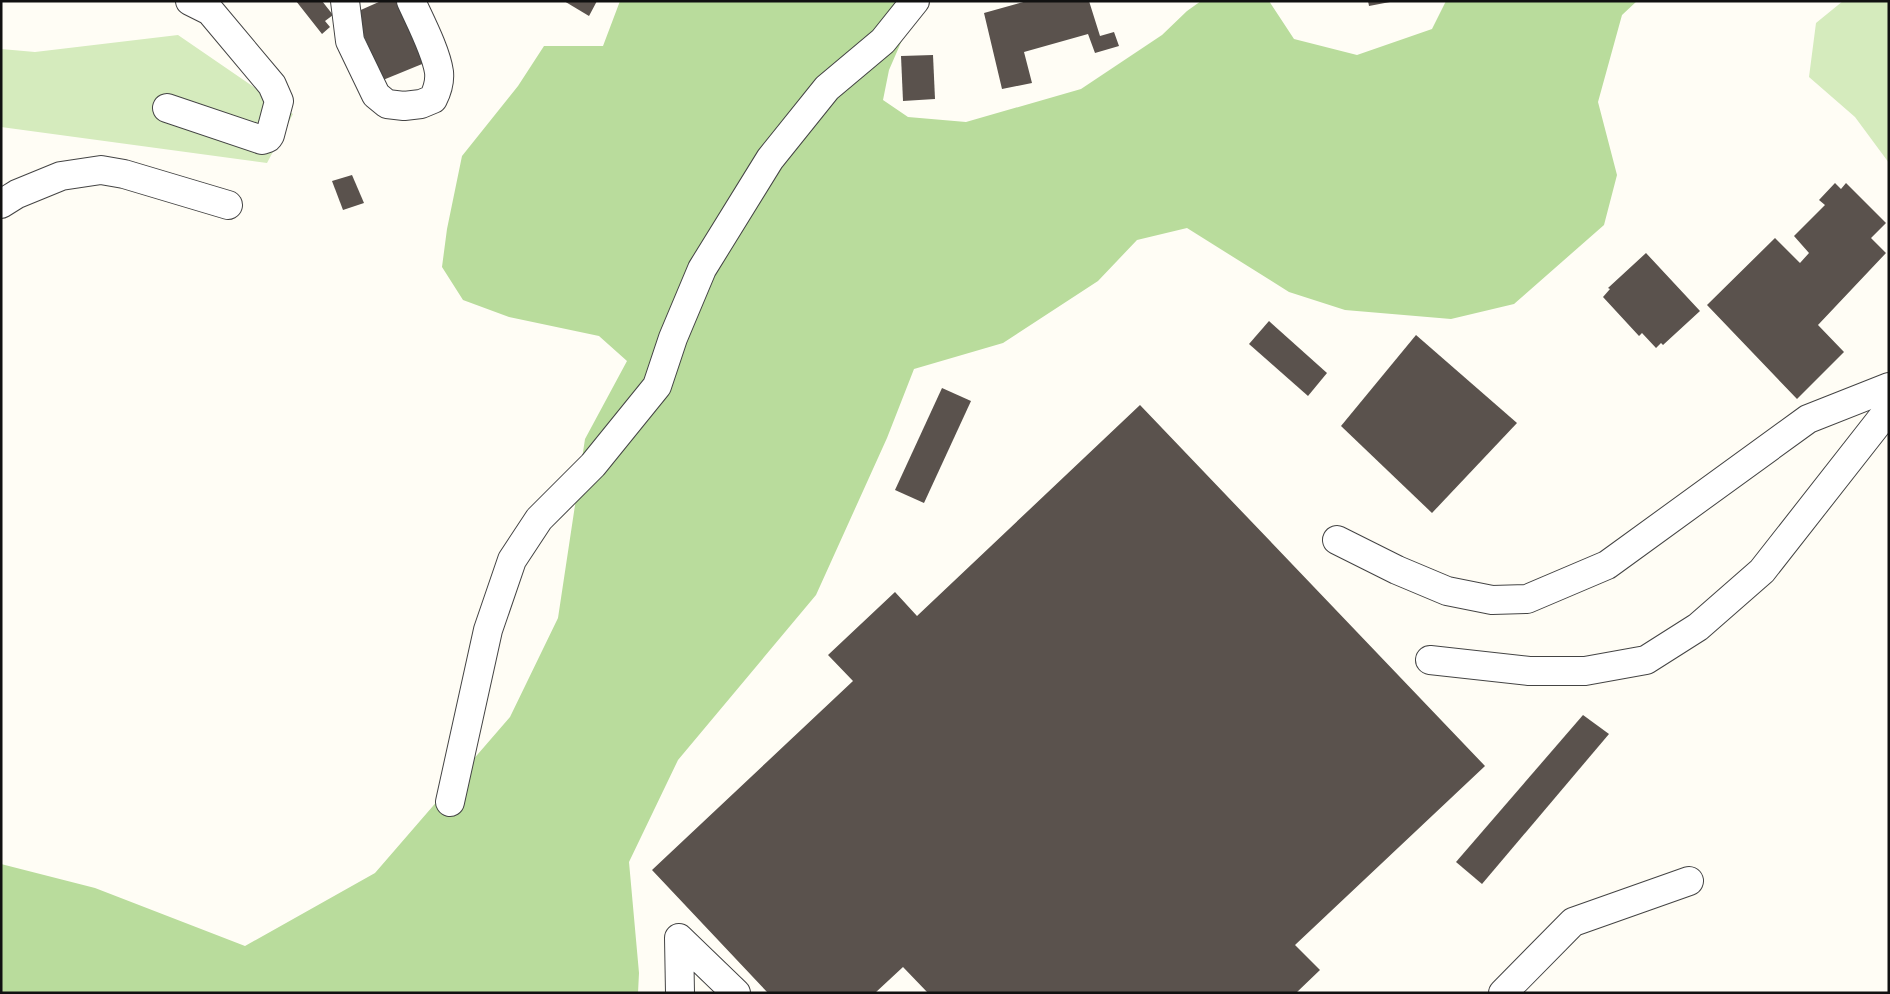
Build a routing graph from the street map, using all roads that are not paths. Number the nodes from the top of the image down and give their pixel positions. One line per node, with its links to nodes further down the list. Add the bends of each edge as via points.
1 (190, 1): 5 (street, via 210,11 272,86 279,101 270,135 262,140)
2 (344, 1): 3 (street, via 350,40 376,94 387,104 404,106 433,99 438,88 439,72)
3 (411, 1)
4 (915, 1): 12 (street, via 883,41 827,88 770,159 702,269 657,386 592,465 539,519 512,560 488,630)
5 (167, 108)
6 (1, 204): 7 (street, via 61,176 100,170)
7 (228, 205)
8 (1889, 387): 10 (street, via 1808,419 1607,565 1527,599 1492,600 1447,591)
9 (1889, 409): 11 (street, via 1762,572 1698,627 1646,660 1585,671 1529,671)
10 (1337, 540)
11 (1430, 660)
12 (450, 802)
13 (1689, 881): 16 (street, via 1573,922)
14 (680, 993): 15 (street, via 679,938)
15 (736, 993)
16 (1503, 993)

